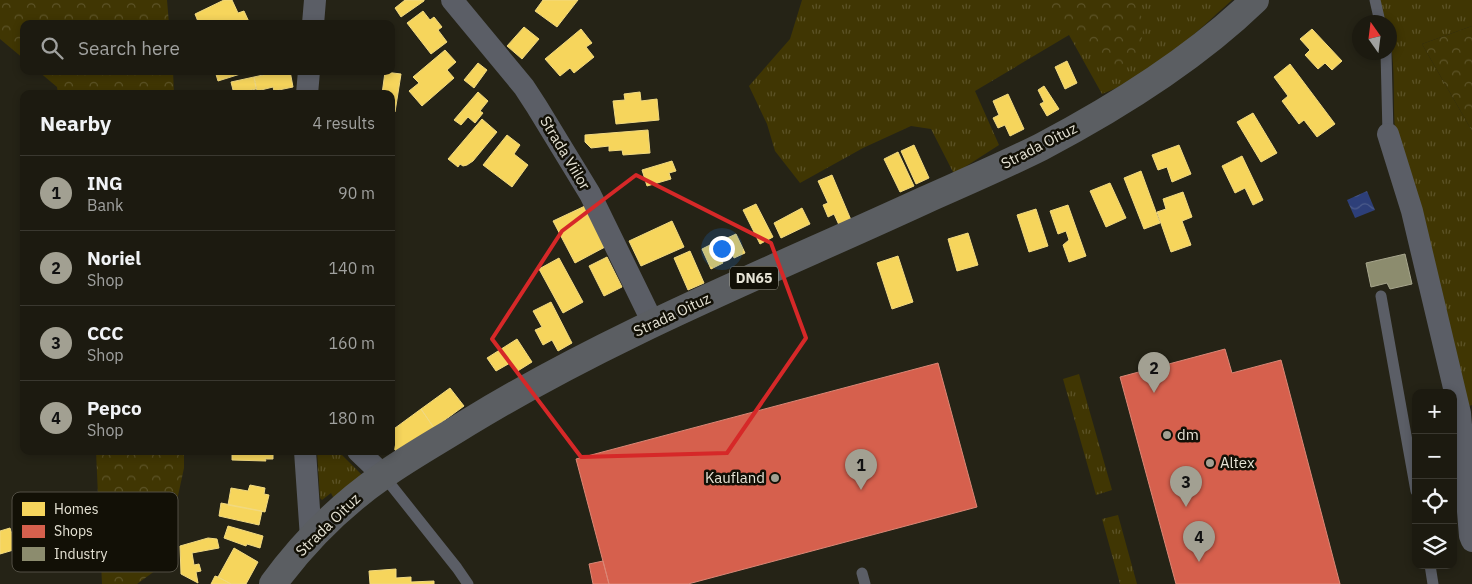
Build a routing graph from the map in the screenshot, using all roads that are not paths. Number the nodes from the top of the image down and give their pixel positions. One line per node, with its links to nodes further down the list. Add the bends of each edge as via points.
1 (315, 0): 6 (street)
2 (452, 0): 12 (street, Strada Viilor, via 533,101 590,194)
3 (1255, 0): 12 (main road, Strada Oituz / DN65, via 1176,66 1039,148)
4 (1375, 0): 5 (lane)
5 (1378, 15)
6 (313, 20)
7 (1386, 60): 10 (lane)
8 (309, 75): 9 (street)
9 (307, 90)
10 (1388, 134): 18 (street, via 1412,211 1460,412)
11 (1381, 296): 16 (lane)
12 (653, 323): 15 (main road, Strada Oituz / DN65, via 515,394)
13 (305, 455): 17 (street)
14 (362, 455): 15 (street)
15 (384, 475): 17 (main road, Strada Oituz / DN65); 21 (lane)
16 (1414, 479)
17 (311, 538): 20 (main road, Strada Oituz / DN65)
18 (1472, 541)
19 (1431, 569): 22 (lane)
20 (273, 584)
21 (468, 584)
22 (1434, 584)

